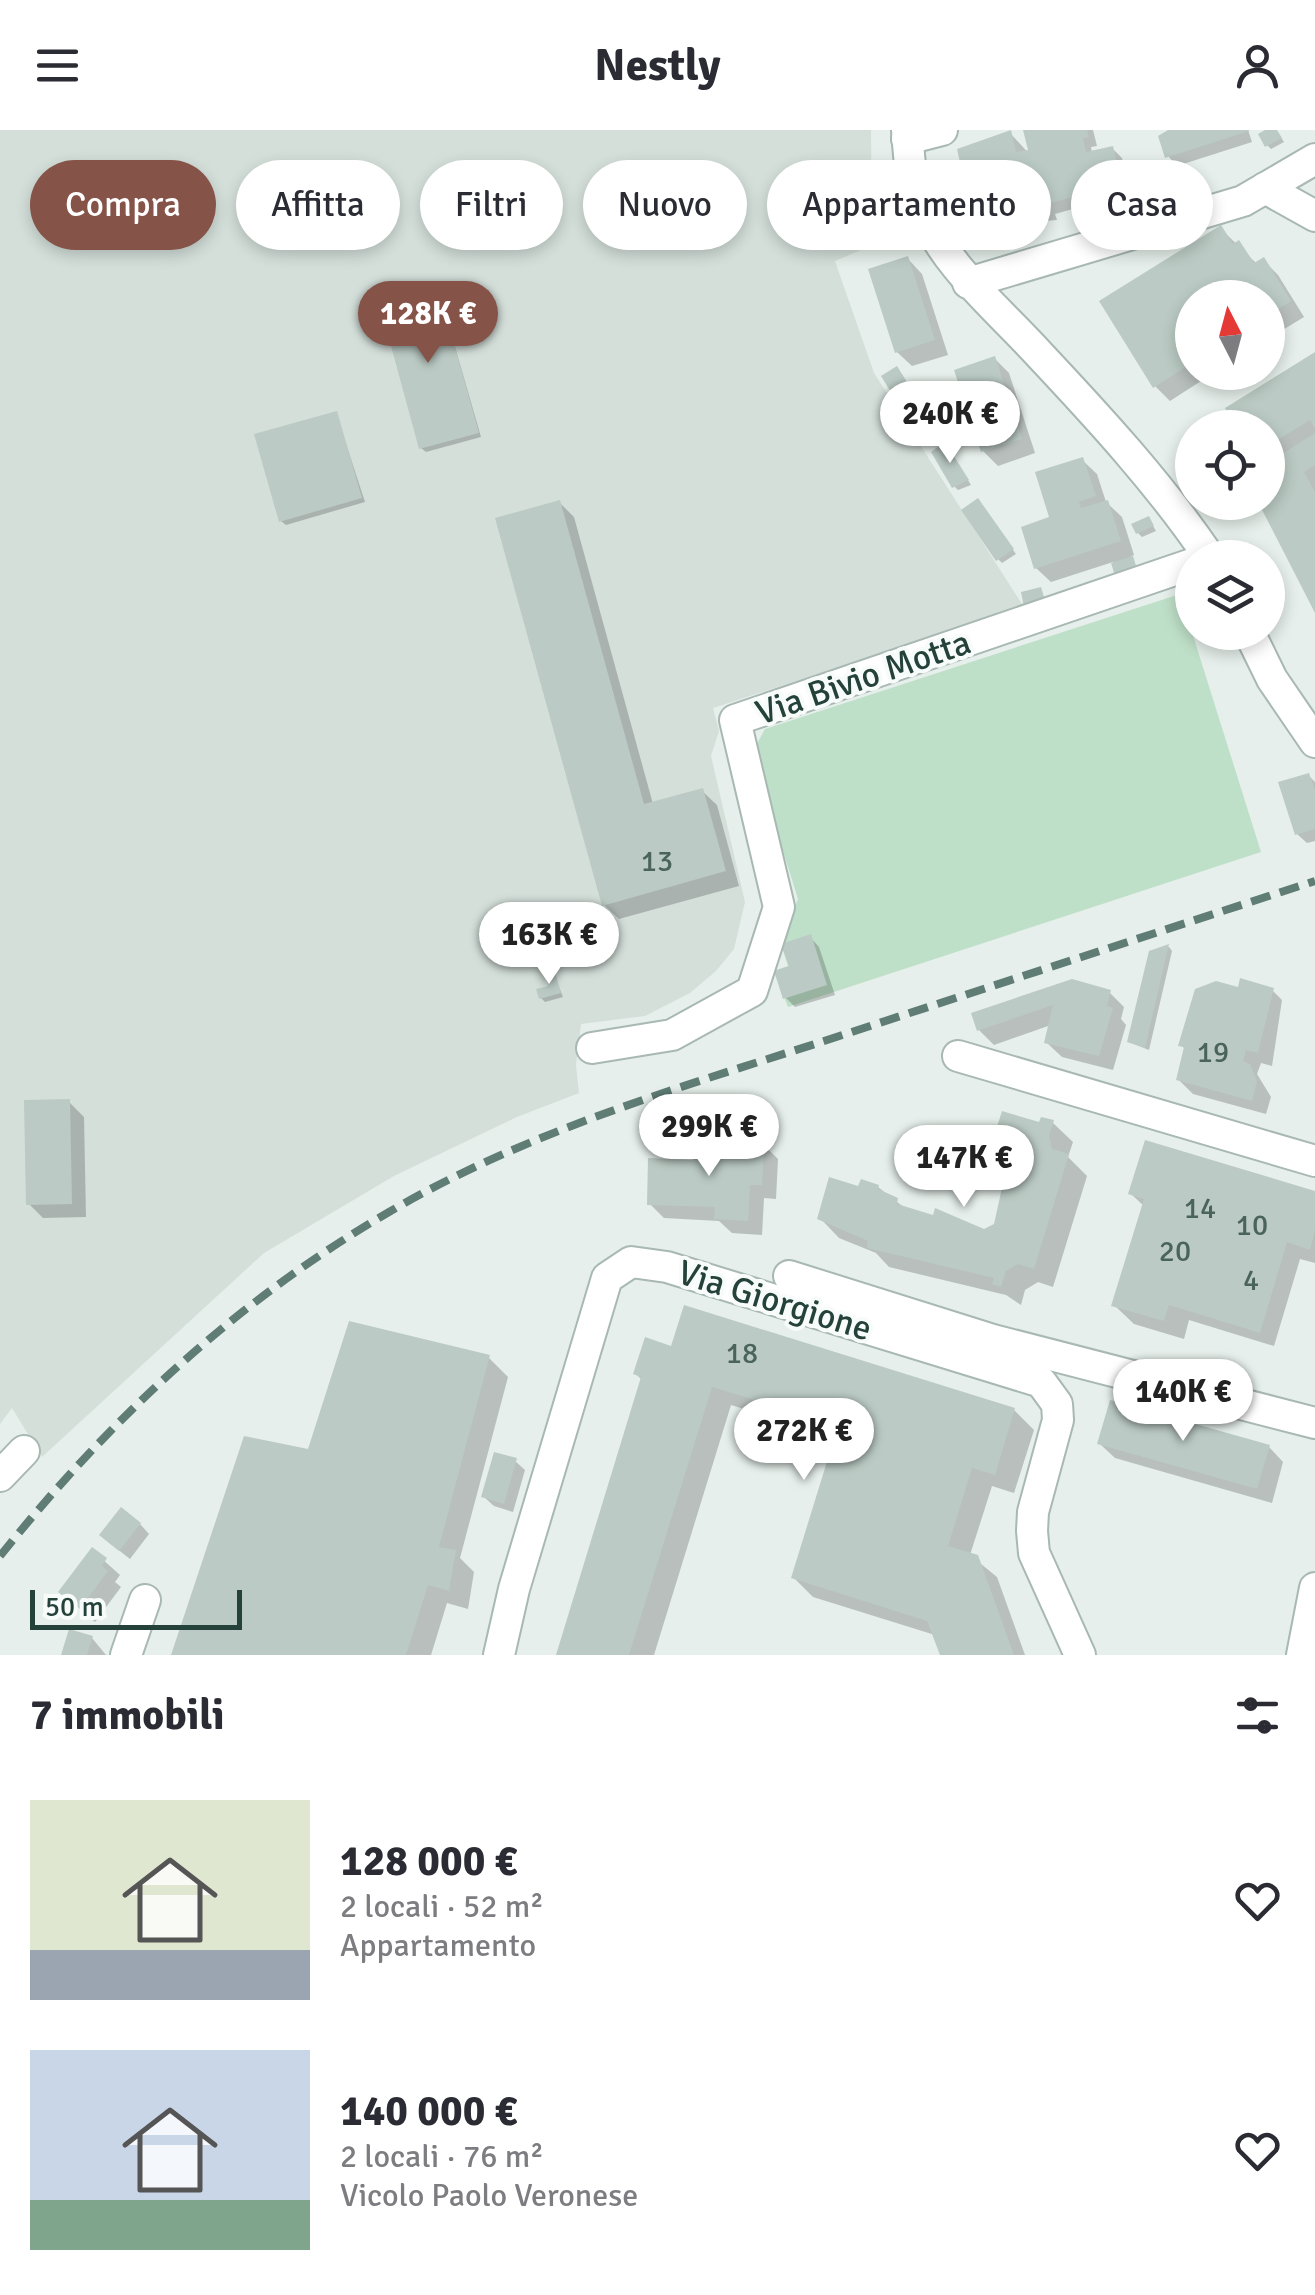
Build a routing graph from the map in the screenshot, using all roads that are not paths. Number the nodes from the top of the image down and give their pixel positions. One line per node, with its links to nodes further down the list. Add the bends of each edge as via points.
1 (942, 130): 2 (street)
2 (907, 134): 6 (street, via 921,208)
3 (1315, 159): 4 (street)
4 (1265, 188): 5 (street); 6 (street, via 1243,201)
5 (1315, 216)
6 (968, 284): 7 (street, via 1172,502)
7 (1198, 540)
8 (1175, 570): 11 (street, Via Bivio Motta, via 735,720 779,907 752,992 672,1036)
9 (1258, 650): 10 (street)
10 (1315, 742)
11 (592, 1048)
12 (958, 1056): 13 (street)
13 (1315, 1162)
14 (789, 1276): 15 (street, via 993,1340)
15 (1315, 1423)
16 (24, 1451): 17 (street)
17 (0, 1476)
18 (1315, 1588): 23 (street)
19 (145, 1600): 20 (street)
20 (126, 1655)
21 (500, 1655): 22 (street, Via Giorgione, via 608,1278 631,1262 667,1267 1042,1382 1058,1404 1058,1420 1033,1512 1034,1553)
22 (1080, 1655)
23 (1302, 1655)

